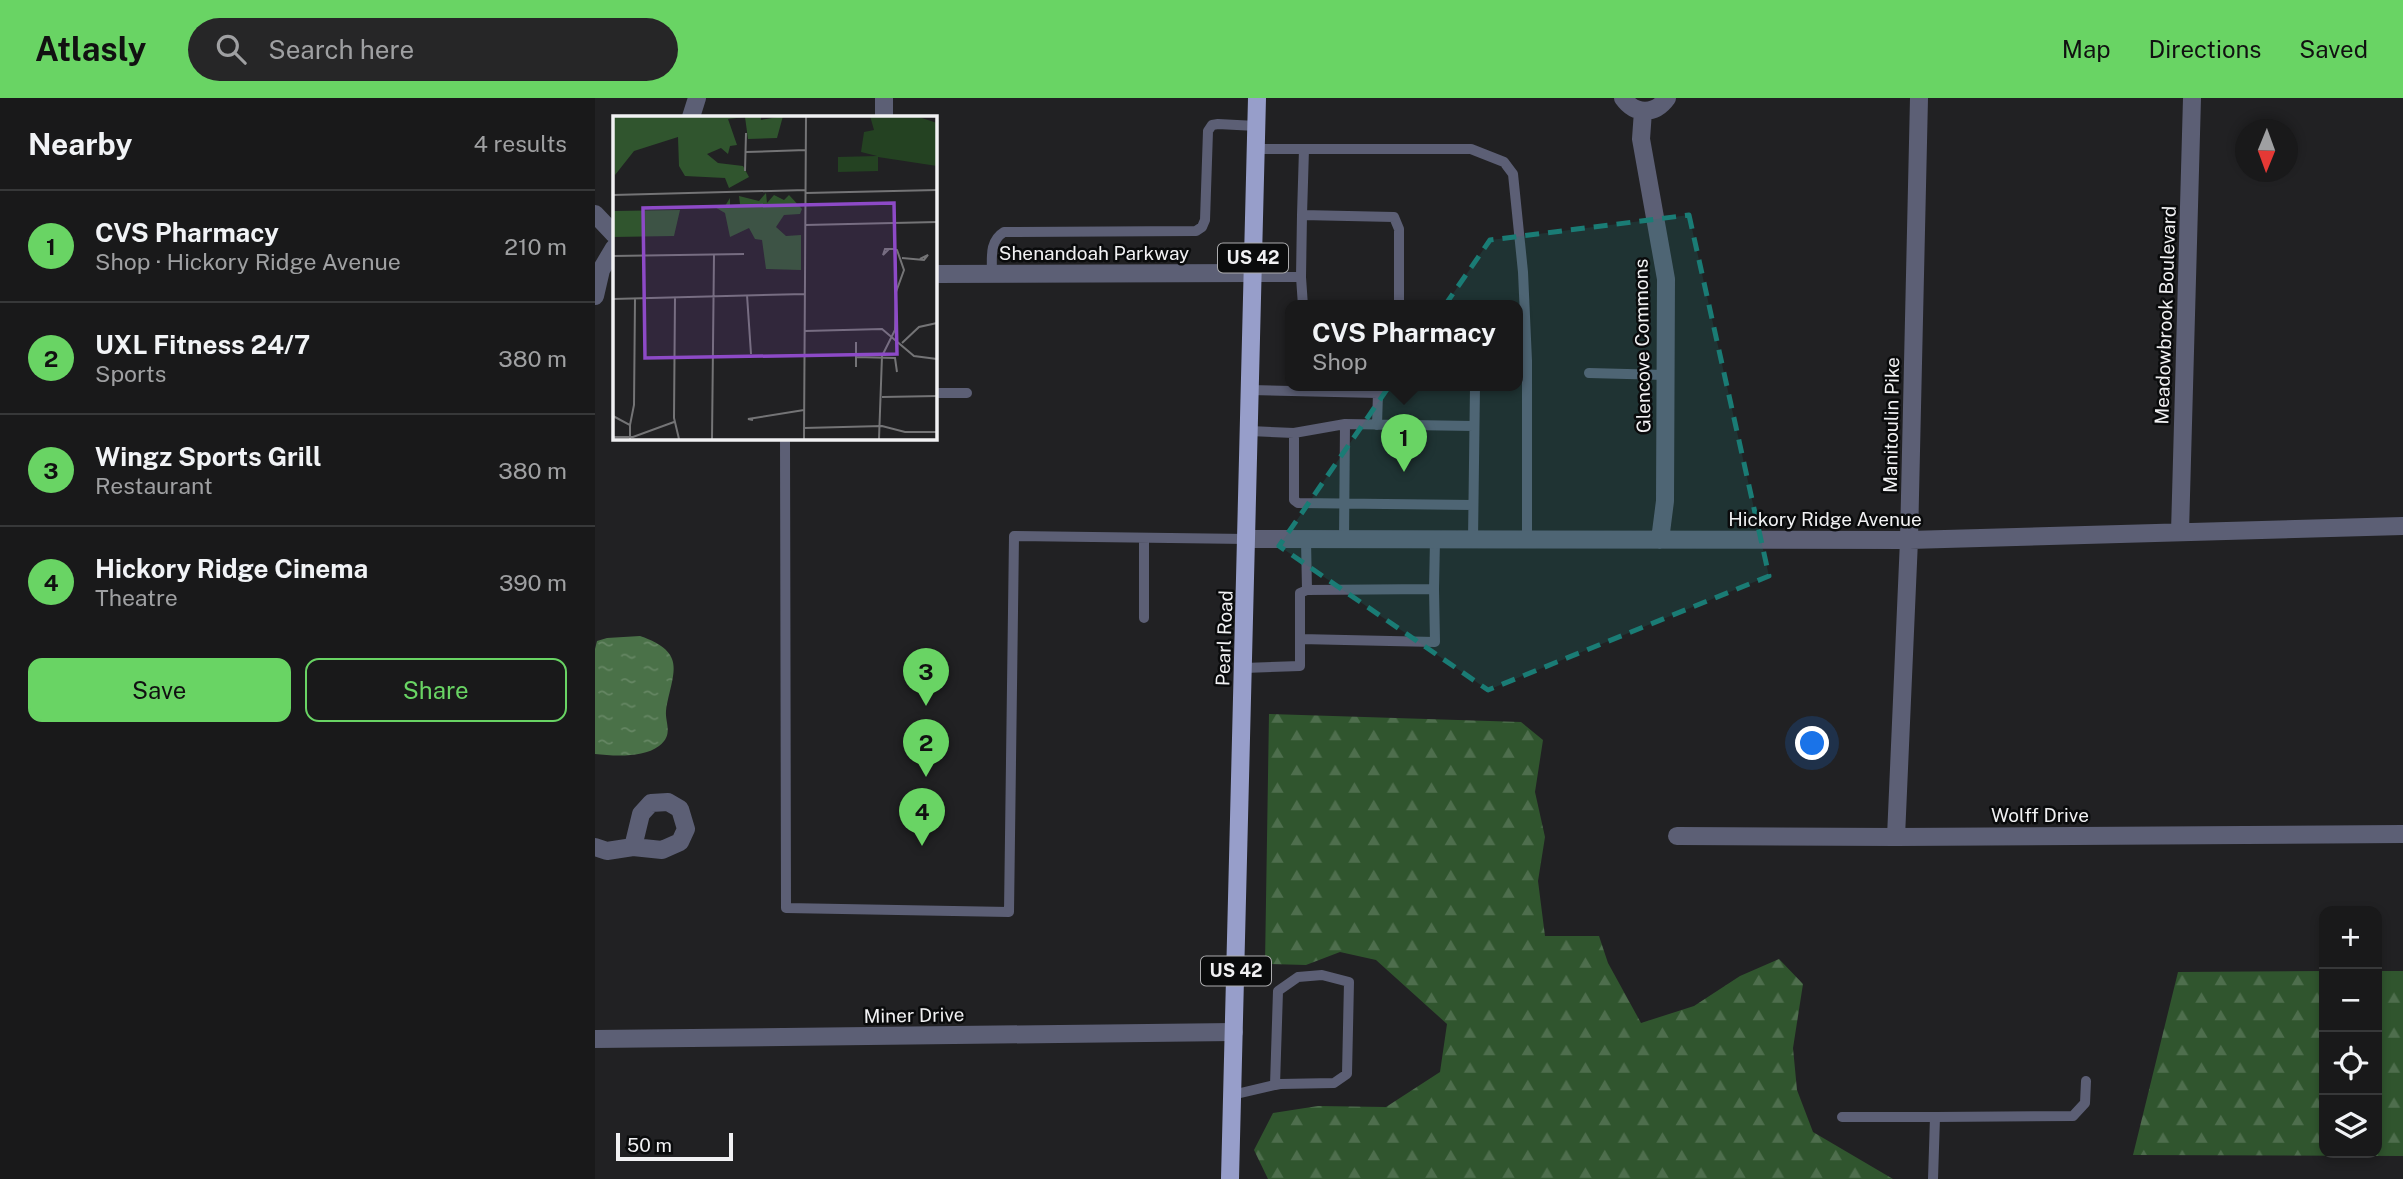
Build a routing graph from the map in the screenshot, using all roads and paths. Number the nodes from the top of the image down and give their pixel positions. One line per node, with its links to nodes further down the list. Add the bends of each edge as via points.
1 (697, 98): 9 (street)
2 (884, 98): 10 (street)
3 (1257, 98): 11 (main road, Pearl Road / US 42)
4 (1623, 98): 8 (street)
5 (1667, 98): 8 (street, via 1659,107)
6 (1919, 98): 52 (street, Manitoulin Pike)
7 (2192, 98): 43 (street, Meadowbrook Boulevard)
8 (1643, 111): 27 (street, Glencove Commons, via 1641,139 1666,279)
9 (691, 116)
10 (884, 116)
11 (1256, 126): 12 (main road, Pearl Road / US 42); 19 (lane, via 1218,124 1208,131 1205,220 1196,231 1004,232 992,246)
12 (1256, 149): 13 (lane); 20 (main road, Pearl Road / US 42)
13 (1304, 149): 15 (lane); 25 (lane, via 1471,149 1504,162 1513,174 1523,272)
14 (595, 214): 16 (street)
15 (1302, 215): 21 (lane); 24 (lane, via 1394,217 1399,229)
16 (613, 233)
17 (613, 250): 22 (street, via 601,270)
18 (936, 274): 19 (street, Shenandoah Parkway)
19 (992, 274): 20 (street, Shenandoah Parkway)
20 (1253, 275): 21 (lane); 28 (main road, Pearl Road / US 42)
21 (1301, 277): 23 (lane)
22 (595, 296)
23 (1303, 300)
24 (1399, 300)
25 (1523, 361): 50 (lane)
26 (1588, 373): 27 (lane)
27 (1665, 375): 51 (street, Glencove Commons, via 1665,502)
28 (1250, 390): 29 (lane); 37 (main road, Pearl Road / US 42)
29 (1285, 390)
30 (1378, 391): 35 (lane)
31 (1475, 391): 36 (lane)
32 (936, 393): 33 (lane)
33 (967, 393)
34 (1345, 424): 35 (lane); 38 (lane); 40 (lane)
35 (1377, 425): 36 (lane)
36 (1474, 426): 41 (lane)
37 (1250, 431): 38 (lane); 45 (main road, Pearl Road / US 42)
38 (1294, 433): 40 (lane, via 1294,500)
39 (785, 439): 44 (lane, via 786,908 1009,912 1014,536)
40 (1344, 504): 41 (lane); 47 (lane)
41 (1473, 505): 49 (lane)
42 (2403, 526): 43 (street, Hickory Ridge Avenue)
43 (2180, 533): 52 (street, Hickory Ridge Avenue)
44 (1144, 538): 45 (lane); 55 (lane)
45 (1248, 539): 46 (street, Hickory Ridge Avenue); 57 (main road, Pearl Road / US 42)
46 (1306, 540): 47 (street, Hickory Ridge Avenue); 54 (lane)
47 (1344, 540): 48 (street, Hickory Ridge Avenue)
48 (1435, 540): 49 (street, Hickory Ridge Avenue); 53 (lane)
49 (1473, 540): 50 (street, Hickory Ridge Avenue)
50 (1527, 540): 51 (street, Hickory Ridge Avenue)
51 (1660, 540): 52 (street, Hickory Ridge Avenue)
52 (1909, 540): 60 (street, Manitoulin Pike)
53 (1434, 589): 54 (lane); 56 (lane, via 1435,642)
54 (1307, 590): 56 (lane, via 1300,593)
55 (1144, 618)
56 (1300, 639): 57 (lane, via 1300,666)
57 (1244, 668): 63 (main road, Pearl Road / US 42)
58 (2403, 834): 60 (street, Wolff Drive)
59 (1677, 836): 60 (street, Wolff Drive)
60 (1896, 837)
61 (595, 847): 62 (street, via 607,851)
62 (633, 847)
63 (1234, 1032): 64 (street, Miner Drive); 67 (main road, Pearl Road / US 42)
64 (595, 1039)
65 (2086, 1081): 69 (lane, via 2085,1102 2073,1116)
66 (1275, 1085): 66 (lane, via 1334,1083 1347,1074 1349,982 1322,975 1298,977 1278,991); 67 (lane)
67 (1233, 1095): 70 (main road, Pearl Road / US 42)
68 (1842, 1117): 69 (lane)
69 (1935, 1117): 71 (lane)
70 (1230, 1179)
71 (1933, 1179)

